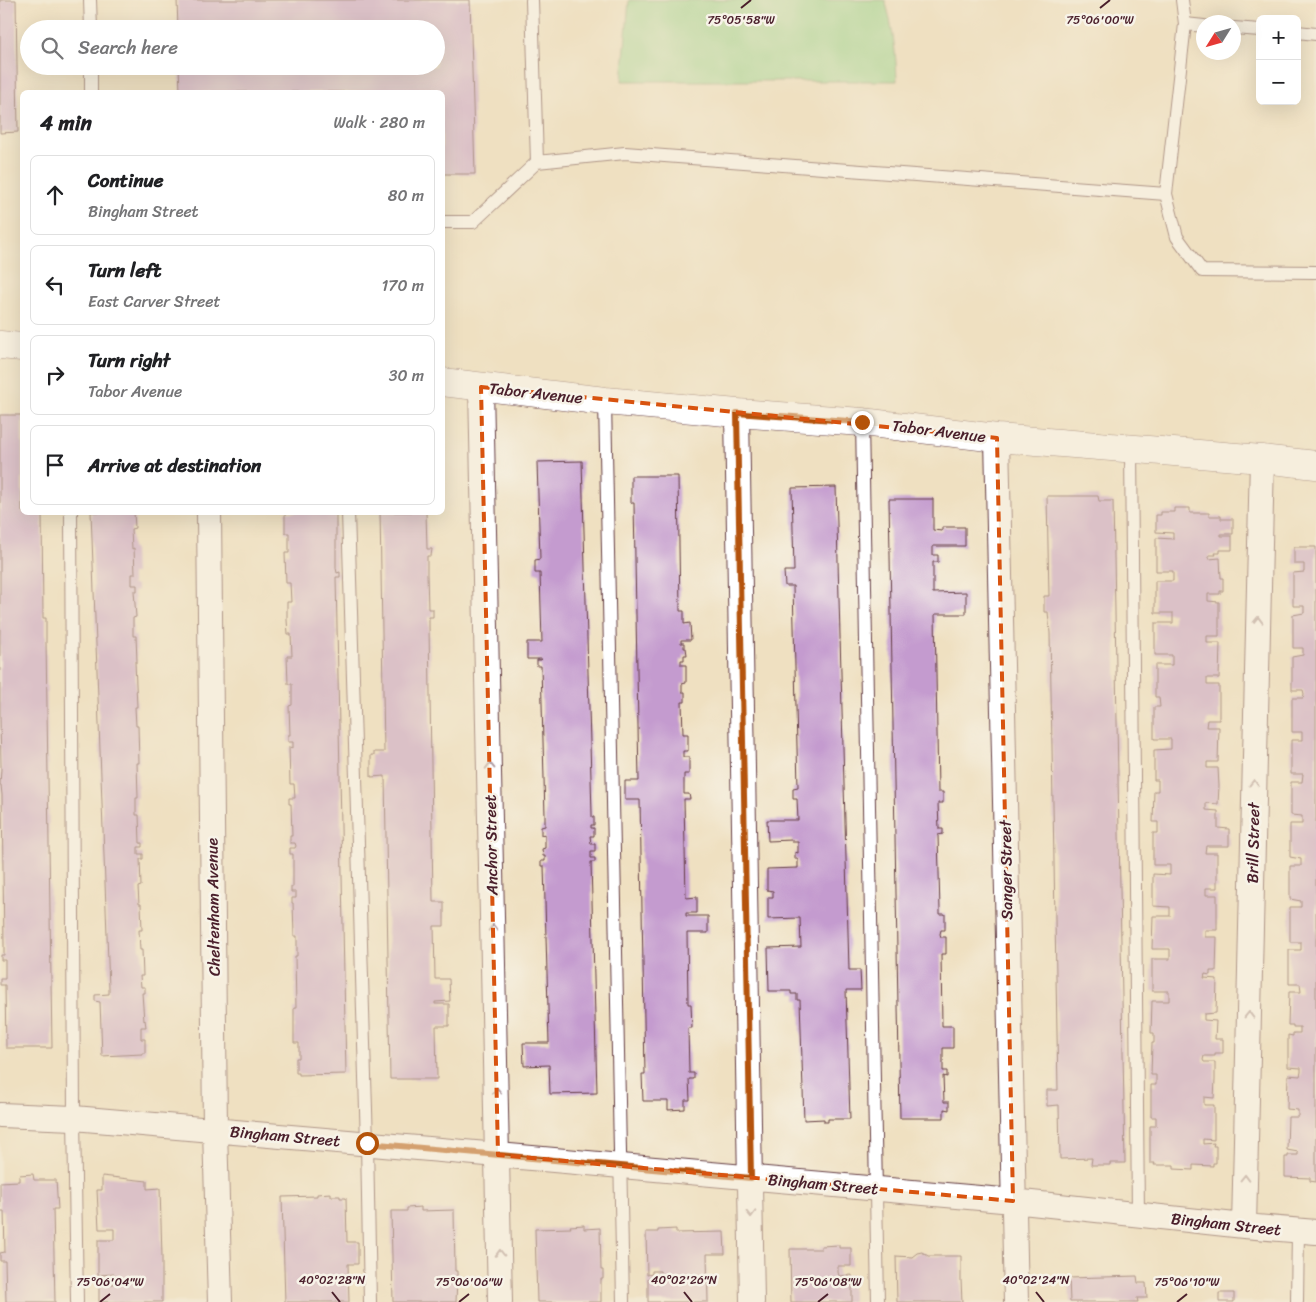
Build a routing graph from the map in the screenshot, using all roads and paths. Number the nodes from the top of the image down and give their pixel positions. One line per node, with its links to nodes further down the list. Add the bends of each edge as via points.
1 (90, 0): 4 (lane)
2 (532, 0): 13 (lane)
3 (1182, 0): 5 (lane)
4 (91, 20)
5 (1185, 24): 6 (lane); 14 (lane)
6 (1196, 25)
7 (1241, 29): 8 (lane)
8 (1256, 30)
9 (1301, 32): 10 (lane)
10 (1316, 34)
11 (91, 75): 12 (lane)
12 (91, 90)
13 (537, 162): 14 (lane, via 624,153); 15 (lane, via 473,222)
14 (1166, 194): 16 (lane, via 1177,237 1202,271)
15 (445, 222)
16 (1316, 272)
17 (0, 345): 18 (street)
18 (20, 347)
19 (445, 382): 20 (street, Tabor Avenue)
20 (481, 387): 21 (street, Tabor Avenue); 35 (street, Anchor Street, one-way to 20)
21 (605, 401): 22 (street, Tabor Avenue); 36 (lane)
22 (737, 413): 23 (street, Tabor Avenue); 37 (street)
23 (862, 422): 24 (street, Tabor Avenue); 38 (lane)
24 (997, 438): 25 (street, Tabor Avenue); 39 (street, Sanger Street)
25 (1132, 449): 26 (street, Tabor Avenue); 40 (lane)
26 (1262, 459): 27 (street, Tabor Avenue); 41 (street, Brill Street, one-way to 26)
27 (1316, 465)
28 (71, 515): 32 (lane)
29 (209, 515): 33 (street, Cheltenham Avenue)
30 (348, 515): 34 (lane)
31 (0, 1115): 32 (street, Bingham Street)
32 (74, 1118): 33 (street, Bingham Street); 43 (lane)
33 (215, 1130): 34 (street, Bingham Street); 44 (street, Cheltenham Avenue)
34 (367, 1143): 35 (street, Bingham Street); 45 (lane)
35 (498, 1154): 36 (street, Bingham Street); 46 (street, Anchor Street, one-way to 35)
36 (621, 1166): 37 (street, Bingham Street); 47 (lane)
37 (751, 1178): 38 (street, Bingham Street); 48 (street, one-way to 48)
38 (876, 1189): 39 (street, Bingham Street); 49 (lane)
39 (1013, 1201): 40 (street, Bingham Street); 50 (street, Sanger Street)
40 (1138, 1215): 41 (street, Bingham Street)
41 (1244, 1226): 42 (street, Bingham Street)
42 (1307, 1231): 51 (lane)
43 (77, 1302)
44 (220, 1302)
45 (370, 1302)
46 (500, 1302)
47 (623, 1302)
48 (752, 1302)
49 (878, 1302)
50 (1016, 1302)
51 (1297, 1302)

